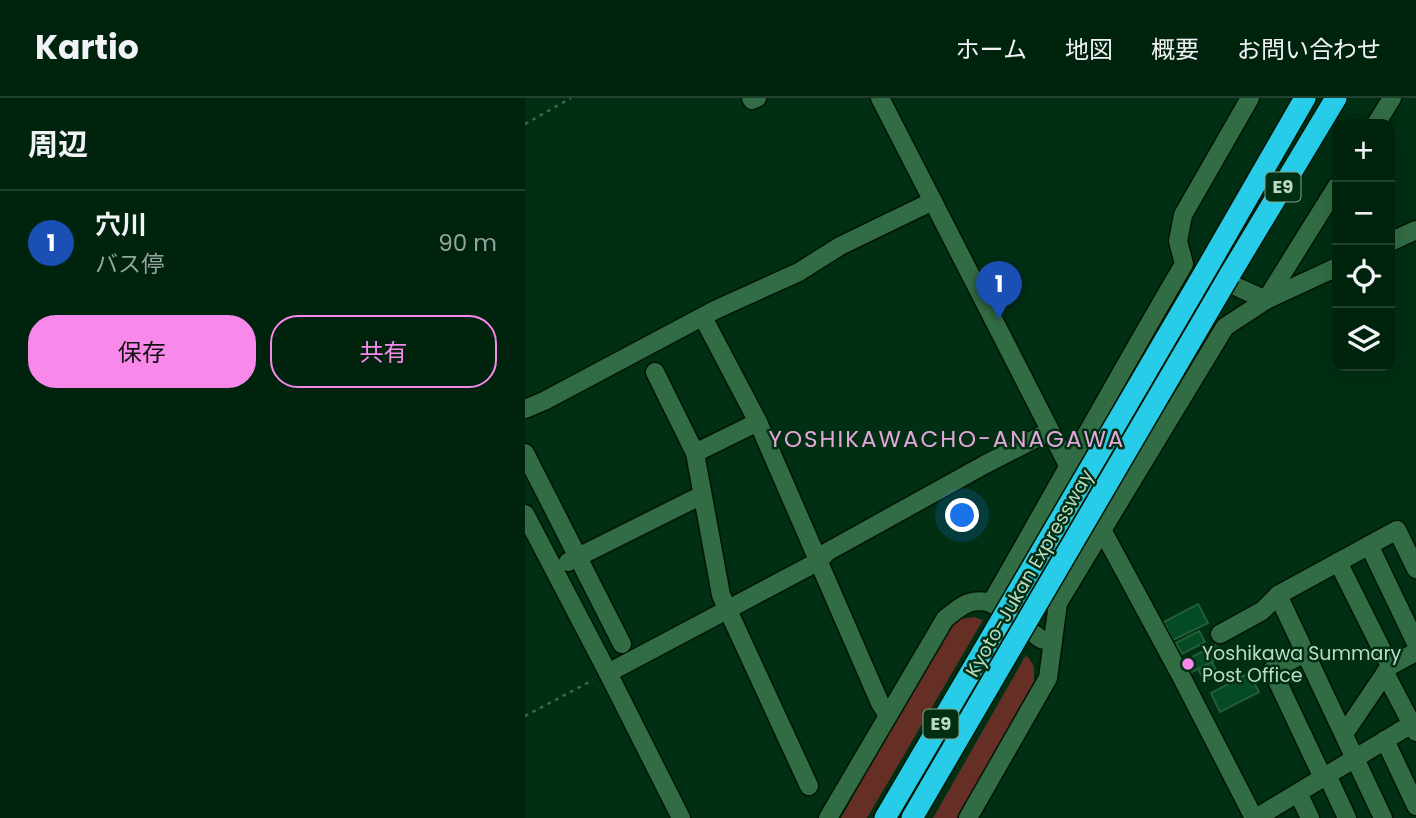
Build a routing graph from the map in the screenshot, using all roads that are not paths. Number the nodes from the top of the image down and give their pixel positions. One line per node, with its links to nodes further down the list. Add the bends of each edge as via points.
1 (751, 98): 2 (street)
2 (757, 98)
3 (880, 98): 10 (street)
4 (1250, 98): 13 (street, via 1182,215 1178,241)
5 (1305, 98): 56 (highway, Kyoto-Jukan Expressway / E9, bridge)
6 (1336, 98): 57 (highway, Kyoto-Jukan Expressway / E9, bridge)
7 (1392, 98): 8 (street)
8 (1379, 119)
9 (1332, 194): 15 (street)
10 (933, 201): 18 (street); 20 (street)
11 (1416, 230): 12 (street)
12 (1395, 240)
13 (1185, 264): 15 (street); 23 (street)
14 (1332, 269): 15 (street)
15 (1266, 300): 26 (street, via 1225,327)
16 (707, 325): 19 (street)
17 (655, 372): 22 (street)
18 (525, 409)
19 (758, 422): 22 (street); 29 (street)
20 (1050, 431): 23 (street); 29 (street, via 827,552)
21 (525, 453): 28 (street)
22 (695, 453): 24 (street)
23 (1069, 468): 26 (street); 34 (street)
24 (702, 495): 28 (street); 35 (street, via 720,595)
25 (525, 514): 31 (street)
26 (1101, 529): 37 (street, via 1058,603); 53 (street)
27 (1369, 545): 30 (street); 32 (street, via 1397,530); 38 (street)
28 (578, 557): 31 (street); 39 (street)
29 (819, 561): 35 (street); 44 (street)
30 (1338, 562): 33 (street); 42 (street)
31 (554, 569): 43 (street)
32 (1416, 569)
33 (1278, 595): 36 (street, via 1262,611); 41 (street)
34 (991, 603): 37 (street, via 1041,639); 44 (street, via 977,599 945,619)
35 (728, 609): 43 (street); 50 (street)
36 (1220, 634)
37 (1053, 642): 58 (street, via 1048,678)
38 (1416, 643)
39 (622, 645)
40 (1416, 652): 42 (street)
41 (1305, 653): 46 (street); 49 (street, via 1272,670)
42 (1388, 669): 45 (street); 46 (street)
43 (608, 673): 54 (street)
44 (888, 715): 55 (street)
45 (1414, 728): 47 (street)
46 (1344, 734): 48 (street)
47 (1385, 740): 48 (street); 52 (street)
48 (1355, 758): 49 (street); 61 (street)
49 (1325, 777): 51 (street); 60 (street)
50 (809, 786)
51 (1298, 793): 53 (street); 59 (street)
52 (1416, 806)
53 (1263, 816)
54 (681, 818)
55 (828, 818)
56 (885, 818)
57 (912, 818)
58 (968, 818)
59 (1310, 818)
60 (1347, 818)
61 (1383, 818)

